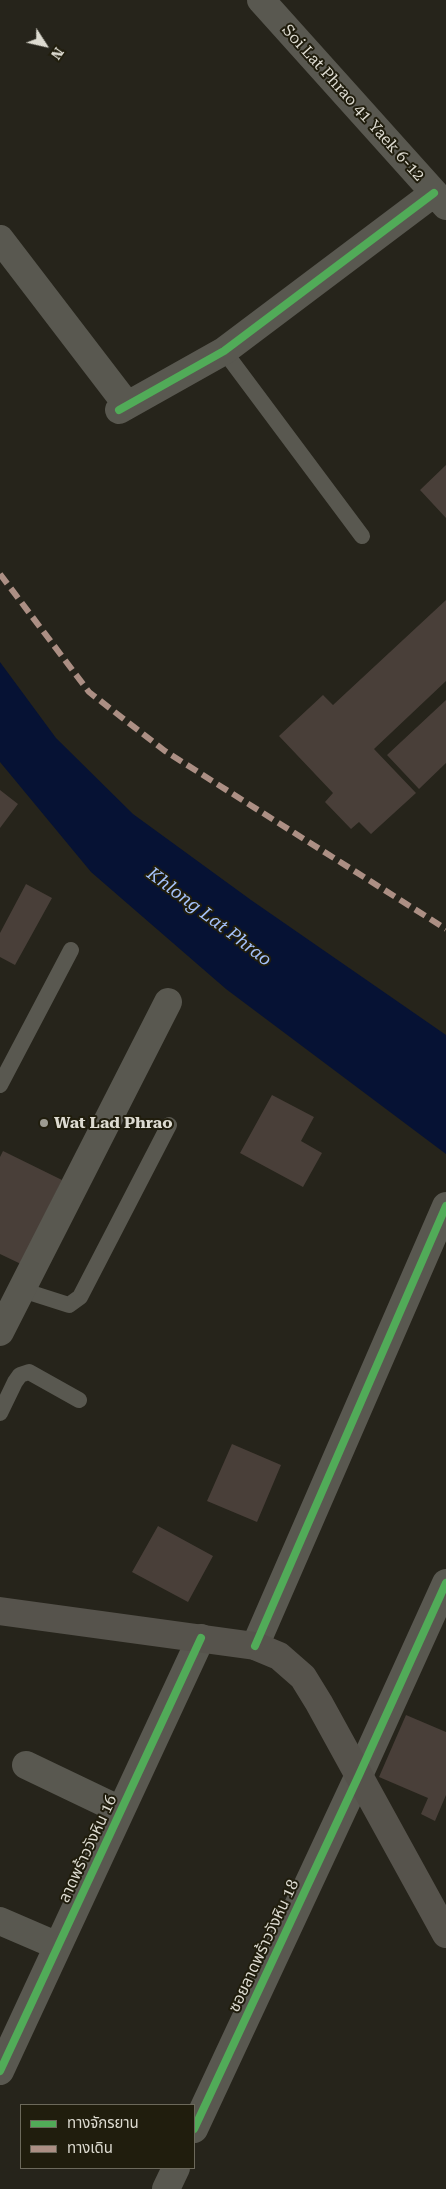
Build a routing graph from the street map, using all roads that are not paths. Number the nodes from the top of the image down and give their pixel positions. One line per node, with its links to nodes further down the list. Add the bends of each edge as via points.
1 (261, 0): 2 (street, Soi Lat Phrao 41 Yaek 6-12)
2 (440, 199): 4 (street)
3 (0, 239): 4 (street, via 123,408)
4 (224, 351): 5 (lane)
5 (362, 536)
6 (71, 950): 8 (lane)
7 (168, 1002): 11 (street)
8 (0, 1085)
9 (169, 1125): 11 (lane, via 80,1297 69,1305)
10 (446, 1206): 18 (street)
11 (22, 1290): 12 (street)
12 (1, 1327)
13 (78, 1400): 14 (lane, via 29,1372 20,1375 15,1382)
14 (0, 1413)
15 (446, 1583): 20 (street, ซอยลาดพร้าววังหิน 18)
16 (0, 1611): 17 (main road)
17 (201, 1638): 18 (main road); 21 (street, ลาดพร้าววังหิน 16)
18 (255, 1646): 20 (main road, via 280,1656 303,1677)
19 (26, 1765): 21 (street)
20 (359, 1775): 23 (main road); 26 (street, ซอยลาดพร้าววังหิน 18)
21 (120, 1810): 24 (street, ลาดพร้าววังหิน 16)
22 (0, 1921): 24 (street)
23 (446, 1934)
24 (58, 1946): 25 (street, ลาดพร้าววังหิน 16)
25 (0, 2070)
26 (195, 2127)
27 (176, 2169): 28 (street)
28 (166, 2189)

